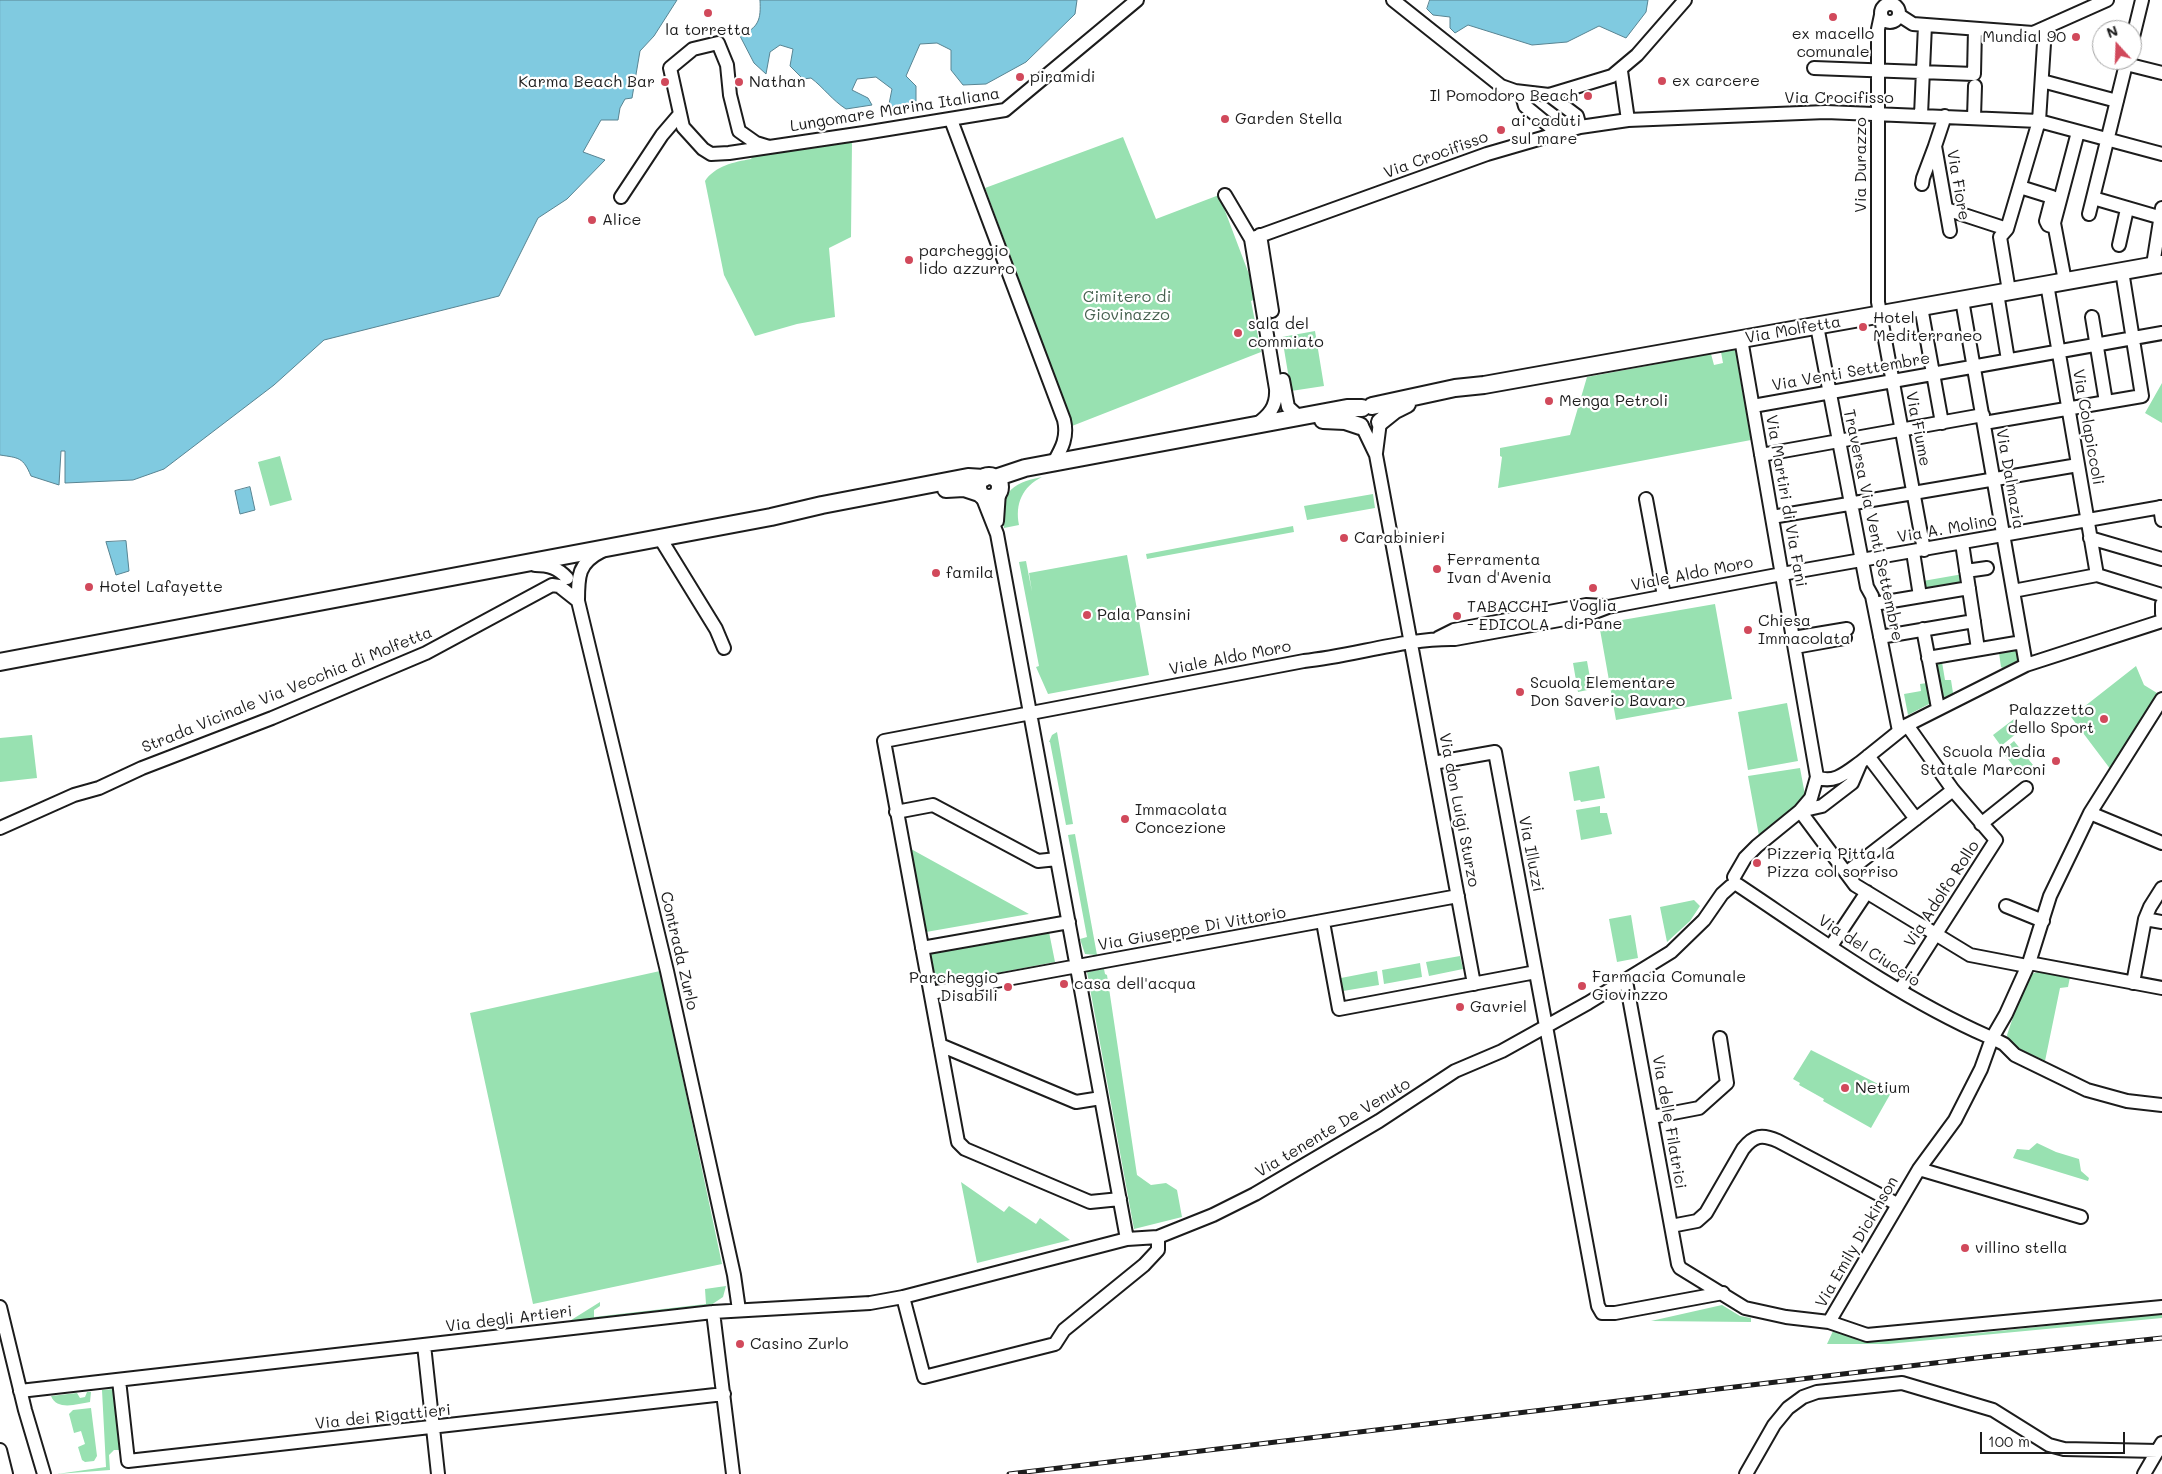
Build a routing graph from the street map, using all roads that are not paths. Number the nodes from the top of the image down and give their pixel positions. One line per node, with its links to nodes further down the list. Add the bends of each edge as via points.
1 (1136, 0): 28 (street, Lungomare Marina Italiana, via 1009,108)
2 (1393, 0): 20 (street, via 1501,86)
3 (1685, 0): 15 (street)
4 (2107, 0): 9 (street)
5 (2142, 0): 7 (street)
6 (1884, 7): 8 (street, via 1884,21 1890,23 1899,15 1913,24); 13 (street, Via Durazzo, via 1878,29)
7 (2137, 20)
8 (1926, 25): 10 (street); 16 (street)
9 (2045, 28): 10 (street, via 2033,33); 18 (street)
10 (1975, 29): 16 (street, via 1974,74)
11 (2142, 67): 17 (street)
12 (1814, 68): 13 (street)
13 (1878, 70): 16 (street); 23 (street, Via Durazzo)
14 (2124, 70): 22 (street)
15 (1620, 71): 21 (street, via 1600,81); 30 (street)
16 (1923, 72): 25 (street)
17 (2162, 73)
18 (2042, 81): 22 (street); 31 (street)
19 (1975, 86): 27 (street)
20 (1529, 93): 21 (street); 29 (street, via 1523,99 1525,106)
21 (1549, 95): 32 (street, via 1577,116)
22 (2117, 101): 36 (street)
23 (1878, 113): 25 (street, Via Crocifisso); 30 (street, Via Crocifisso); 62 (street, Via Durazzo)
24 (680, 114): 38 (street, Lungomare Marina Italiana, via 683,127 711,154); 38 (street, Lungomare Marina Italiana, via 670,68 694,49 718,43 727,65 739,131 756,143); 44 (street)
25 (1921, 115): 26 (street, Via Crocifisso)
26 (1946, 116): 27 (street, Via Crocifisso); 37 (street, Via Fiore)
27 (1974, 117): 31 (street, Via Crocifisso)
28 (951, 120): 38 (street, Lungomare Marina Italiana); 90 (street, via 1064,420 1065,440)
29 (1539, 120): 34 (street); 35 (street)
30 (1628, 120): 32 (street, Via Crocifisso)
31 (2039, 121): 33 (street, Via Crocifisso); 41 (street)
32 (1580, 127): 34 (street, Via Crocifisso)
33 (2075, 131): 36 (street, Via Crocifisso); 43 (street); 50 (street)
34 (1558, 133): 35 (street, Via Crocifisso)
35 (1536, 138): 53 (street, Via Crocifisso)
36 (2107, 140): 39 (street, Via Crocifisso); 45 (street)
37 (1935, 146): 40 (street); 46 (street, Via Fiore)
38 (769, 147)
39 (2162, 154)
40 (1922, 184)
41 (2020, 187): 43 (street); 51 (street)
42 (1225, 195): 53 (street)
43 (2052, 197): 50 (street, via 2046,221 2051,226)
44 (620, 198)
45 (2093, 198): 47 (street); 48 (street)
46 (1946, 209): 51 (street); 52 (street, Via Fiore)
47 (2127, 209): 49 (street); 54 (street)
48 (2089, 214)
49 (2162, 215): 55 (street)
50 (2054, 223): 57 (street)
51 (2007, 229): 59 (street, via 2000,238)
52 (1950, 230)
53 (1256, 237): 80 (street, via 1287,402 1292,413); 84 (street, via 1277,397 1272,412)
54 (2119, 245)
55 (2159, 267): 56 (main road, Via Molfetta)
56 (2122, 271): 57 (main road, Via Molfetta); 66 (street)
57 (2065, 281): 58 (main road, Via Molfetta)
58 (2047, 284): 59 (main road, Via Molfetta); 69 (street, Via Colapiccoli)
59 (2003, 292): 60 (main road, Via Molfetta); 70 (street)
60 (1962, 300): 61 (main road, Via Molfetta); 71 (street, Via Dalmazia)
61 (1921, 307): 62 (main road, Via Molfetta); 72 (street)
62 (1880, 314): 64 (main road, Via Molfetta); 73 (street, Via Fiume)
63 (2092, 316): 68 (street)
64 (1817, 326): 67 (main road, Via Molfetta); 75 (street, Traversa Via Venti Settembre)
65 (2162, 333): 66 (street, Via Venti Settembre)
66 (2132, 338): 68 (street, Via Venti Settembre); 76 (street, via 2142,396)
67 (1742, 339): 74 (main road, Via Molfetta); 77 (street, Via Martiri di Via Fani)
68 (2096, 345): 69 (street, Via Venti Settembre); 76 (street)
69 (2058, 352): 70 (street, Via Venti Settembre); 79 (street, Via Colapiccoli)
70 (2008, 360): 71 (street, Via Venti Settembre)
71 (1974, 366): 72 (street, Via Venti Settembre); 81 (street, Via Dalmazia)
72 (1933, 374): 73 (street, Via Venti Settembre); 83 (street)
73 (1893, 381): 75 (street, Via Venti Settembre); 86 (street, Via Fiume)
74 (1484, 385): 78 (main road); 82 (main road, via 1406,404)
75 (1830, 392): 77 (street, Via Venti Settembre); 87 (street, Traversa Via Venti Settembre)
76 (2106, 402): 79 (street)
77 (1753, 406): 89 (street, Via Martiri di Via Fani)
78 (1367, 407): 80 (main road); 82 (main road, via 1379,411); 85 (main road, via 1357,414)
79 (2068, 408): 81 (street); 91 (street, Via Colapiccoli)
80 (1299, 417): 84 (main road)
81 (1983, 419): 83 (street); 92 (street, Via Dalmazia)
82 (1380, 422): 85 (main road, via 1375,428); 88 (street)
83 (1942, 423): 86 (street)
84 (1256, 425): 90 (main road)
85 (1362, 427): 88 (street); 93 (main road, via 1345,420 1306,422 1028,474)
86 (1902, 430): 87 (street); 94 (street, Via Fiume)
87 (1839, 441): 89 (street); 96 (street, Traversa Via Venti Settembre)
88 (1376, 455): 131 (street, Via don Luigi Sturzo)
89 (1762, 455): 98 (street, Via Martiri di Via Fani)
90 (1054, 462): 93 (main road, via 1018,469)
91 (2078, 465): 92 (street); 100 (street, Via Colapiccoli)
92 (1994, 479): 94 (street); 101 (street, Via Dalmazia)
93 (990, 488): 102 (main road, via 968,477); 140 (street, via 996,504 997,534)
94 (1914, 493): 96 (street); 106 (street, Via Fiume)
95 (1646, 499): 119 (street)
96 (1851, 504): 98 (street); 109 (street, Traversa Via Venti Settembre)
97 (2161, 507): 99 (street); 100 (street, Via A. Molino)
98 (1772, 517): 113 (street, Via Martiri di Via Fani)
99 (2162, 520)
100 (2088, 521): 101 (street, Via A. Molino); 103 (street, Via Colapiccoli)
101 (2003, 536): 104 (street, Via A. Molino); 117 (street, Via Dalmazia)
102 (660, 538): 105 (main road); 133 (street, via 716,629)
103 (2090, 538): 108 (street); 114 (street, Via Colapiccoli)
104 (1962, 543): 106 (street, Via A. Molino); 112 (street)
105 (608, 548): 107 (main road); 115 (street, via 589,559)
106 (1919, 551): 109 (street, Via A. Molino); 120 (street, Via Fiume)
107 (568, 555): 110 (main road); 115 (street, via 574,563)
108 (2162, 558)
109 (1862, 560): 113 (street, Via A. Molino); 122 (street, Traversa Via Venti Settembre)
110 (518, 564): 115 (street, via 552,566); 136 (main road)
111 (1987, 568): 112 (street)
112 (1966, 571): 116 (street)
113 (1782, 574): 119 (street, Viale Aldo Moro); 132 (street, Via Martiri di Via Fani)
114 (2097, 575): 117 (street); 118 (street)
115 (573, 579): 121 (street, Contrada Zurlo)
116 (1969, 588): 120 (street); 125 (street)
117 (2013, 591): 130 (street, Via Dalmazia)
118 (2162, 595)
119 (1664, 596): 131 (street, Viale Aldo Moro, via 1608,607 1586,605 1454,630 1436,639)
120 (1920, 596): 122 (street)
121 (578, 601): 152 (street, Strada Vicinale Via Vecchia di Molfetta, via 552,584 426,653); 196 (street, Contrada Zurlo, via 667,971)
122 (1874, 604): 129 (street, Traversa Via Venti Settembre)
123 (2162, 604): 124 (street)
124 (2162, 614)
125 (1974, 621): 127 (street); 134 (street)
126 (2162, 621): 137 (street, Via tenente De Venuto)
127 (1923, 629): 129 (street); 135 (street)
128 (1846, 634): 132 (street)
129 (1880, 637): 141 (street, Traversa Via Venti Settembre)
130 (2022, 642): 134 (street); 137 (street, Via Dalmazia)
131 (1411, 643): 140 (street, Viale Aldo Moro); 143 (street, Via don Luigi Sturzo)
132 (1794, 643): 144 (street, Via Martiri di Via Fani)
133 (724, 648)
134 (1978, 649): 135 (street)
135 (1928, 658): 139 (street)
136 (0, 662)
137 (2026, 665): 139 (street, Via tenente De Venuto)
138 (2162, 700): 149 (street, Via Emily Dickinson)
139 (1938, 708): 141 (street, Via tenente De Venuto)
140 (1030, 713): 148 (street, Viale Aldo Moro, via 884,741); 154 (street)
141 (1903, 728): 142 (street, Via tenente De Venuto); 146 (street)
142 (1864, 759): 144 (street, via 1838,778 1824,780); 147 (street, Via tenente De Venuto, via 1852,783 1822,806); 150 (street)
143 (1433, 763): 159 (street, Via don Luigi Sturzo); 171 (street, Via Illuzzi, via 1495,752)
144 (1817, 777): 147 (street, via 1811,798)
145 (2026, 788): 151 (street)
146 (1953, 790): 150 (street); 151 (street)
147 (1800, 811): 155 (street); 156 (street, Via tenente De Venuto, via 1745,858)
148 (896, 812): 154 (street, via 934,805 1038,862); 168 (street)
149 (2090, 813): 153 (street); 162 (street, Via Emily Dickinson, via 2050,896)
150 (1916, 819): 155 (street)
151 (1981, 824): 166 (street, Via Adolfo Rollo, via 1996,840)
152 (0, 828)
153 (2162, 843)
154 (1057, 859): 163 (street)
155 (1846, 873): 158 (street, via 1855,885)
156 (1735, 883): 167 (street, Via del Ciuccio); 172 (street, Via tenente De Venuto, via 1722,894 1689,937)
157 (2162, 888): 161 (street)
158 (1867, 892): 166 (street); 167 (street)
159 (1458, 896): 164 (street, Via Giuseppe Di Vittorio); 174 (street, Via don Luigi Sturzo)
160 (2006, 906): 162 (street)
161 (2146, 919): 165 (street); 173 (street)
162 (2042, 921): 169 (street, Via Emily Dickinson)
163 (1069, 922): 168 (street); 170 (street)
164 (1323, 922): 170 (street, Via Giuseppe Di Vittorio); 174 (street, via 1339,1009)
165 (2162, 922)
166 (1935, 935): 169 (street, via 1970,955); 176 (street, Via Adolfo Rollo)
167 (1831, 946): 176 (street, Via del Ciuccio)
168 (922, 948): 177 (street)
169 (2028, 965): 173 (street); 180 (street, Via Emily Dickinson)
170 (1077, 966): 177 (street, Via Giuseppe Di Vittorio); 182 (street)
171 (1536, 972): 174 (street); 178 (street, Via Illuzzi)
172 (1626, 981): 178 (street, Via tenente De Venuto); 184 (street, Via delle Filatrici)
173 (2133, 983): 175 (street)
174 (1474, 984)
175 (2162, 988)
176 (1900, 990): 180 (street, Via del Ciuccio, via 1948,1019)
177 (931, 993): 181 (street)
178 (1547, 1025): 190 (street, Via tenente De Venuto, via 1502,1051 1456,1071 1379,1122 1255,1194 1213,1215); 192 (street, Via Illuzzi, via 1602,1312 1616,1313)
179 (1720, 1038): 184 (street, via 1726,1083 1699,1108)
180 (1993, 1039): 183 (street, via 2015,1054 2087,1090 2127,1101); 185 (street, Via Emily Dickinson, via 1955,1120)
181 (940, 1044): 182 (street, via 1076,1102); 186 (street, via 960,1146 1090,1202)
182 (1101, 1098): 186 (street)
183 (2162, 1104)
184 (1652, 1117): 189 (street, Via delle Filatrici)
185 (1919, 1169): 187 (street, Via Emily Dickinson); 188 (street)
186 (1120, 1198): 191 (street)
187 (1898, 1204): 189 (street, via 1768,1136 1757,1136 1743,1149 1706,1213 1698,1220); 198 (street, Via Emily Dickinson)
188 (2082, 1217)
189 (1671, 1226): 192 (street, Via delle Filatrici, via 1680,1268)
190 (1158, 1236): 191 (street, Via tenente De Venuto); 193 (street, via 1158,1250 1144,1265 1064,1330 1055,1344 924,1377)
191 (1127, 1239): 193 (street, Via tenente De Venuto)
192 (1723, 1293): 198 (street, via 1745,1308)
193 (903, 1297): 196 (street, Via degli Artieri, via 870,1303)
194 (0, 1307): 201 (street)
195 (2162, 1307): 198 (street, Via Emily Dickinson, via 1867,1335)
196 (739, 1310): 197 (street, Via degli Artieri)
197 (714, 1312): 199 (street, Via degli Artieri); 202 (street)
198 (1829, 1322)
199 (424, 1345): 200 (street, Via degli Artieri); 203 (street)
200 (119, 1380): 201 (street, Via degli Artieri); 203 (street, Via dei Rigattieri, via 128,1461)
201 (20, 1391): 207 (street)
202 (724, 1394): 203 (street, Via dei Rigattieri); 209 (street)
203 (433, 1428): 208 (street)
204 (2160, 1447): 210 (street, via 2064,1449 2049,1445 1993,1410 1902,1383 1817,1392 1802,1397 1774,1425); 211 (street)
205 (0, 1450): 206 (street)
206 (6, 1474)
207 (44, 1474)
208 (438, 1474)
209 (732, 1474)
210 (1746, 1474)
211 (2144, 1474)

